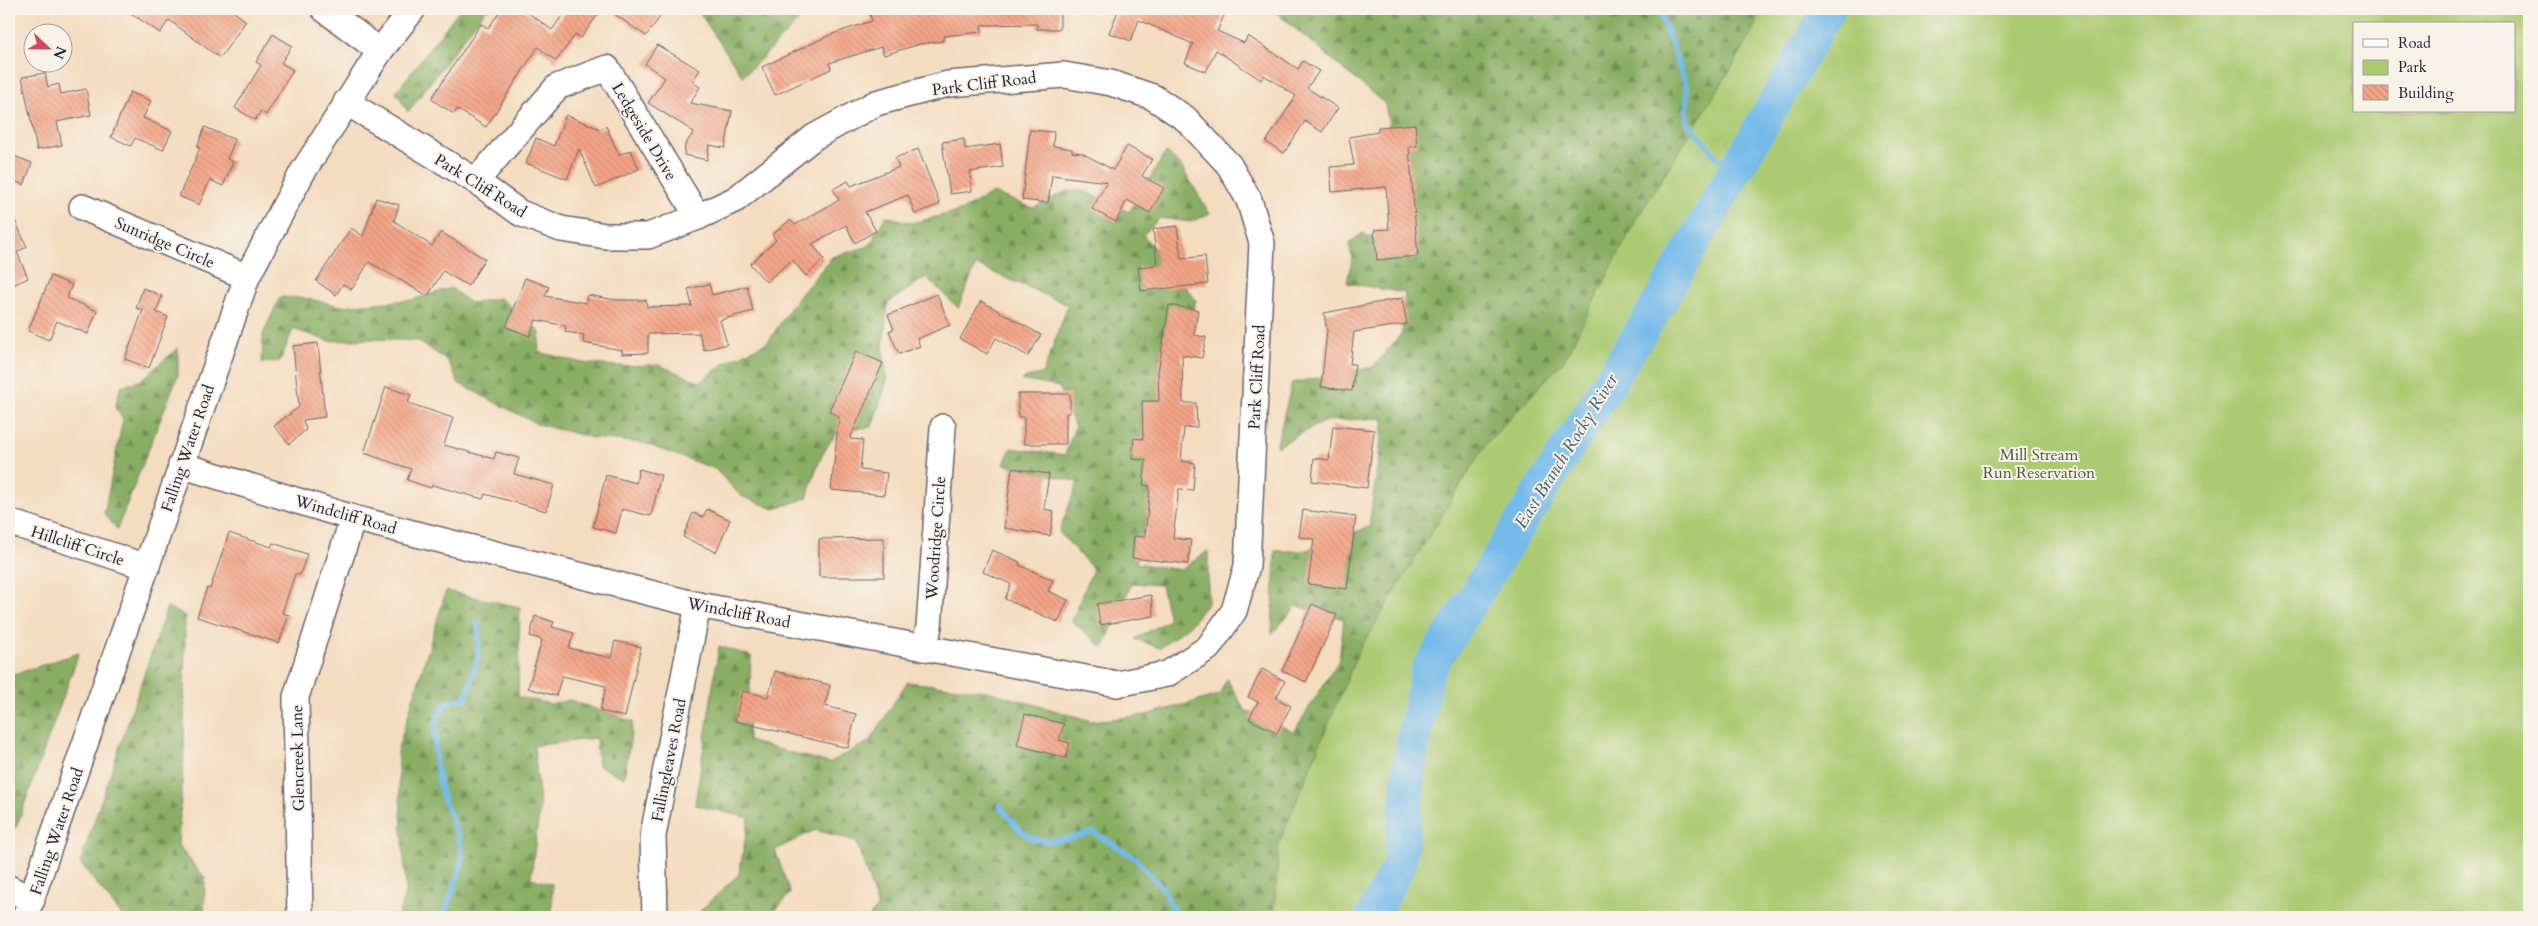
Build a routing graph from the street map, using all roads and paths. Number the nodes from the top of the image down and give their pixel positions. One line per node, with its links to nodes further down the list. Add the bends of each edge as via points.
1 (324, 9): 3 (street)
2 (413, 9): 3 (street, Falling Water Road)
3 (380, 51): 4 (street, Falling Water Road)
4 (346, 102): 5 (street, Park Cliff Road); 8 (street, Falling Water Road, via 302,173)
5 (476, 181): 7 (street, Park Cliff Road, via 520,213 561,229 606,236 648,236); 7 (street, Ledgeside Drive, via 557,87 607,68)
6 (82, 207): 8 (street, Sunridge Circle)
7 (698, 217): 13 (street, Park Cliff Road, via 736,199 814,137 876,103 948,84 1064,75 1111,83 1153,97 1186,119 1229,165 1249,200 1262,242)
8 (247, 277): 10 (street, Falling Water Road)
9 (943, 428): 16 (street, Woodridge Circle, via 929,626)
10 (181, 465): 11 (street, Windcliff Road); 14 (street, Falling Water Road)
11 (353, 518): 15 (street, Windcliff Road); 19 (street, Glencreek Lane, via 296,697)
12 (9, 522): 14 (street, Hillcliff Circle)
13 (1247, 566): 16 (street, Windcliff Road, via 1234,611 1208,648 1167,674 1117,684)
14 (147, 567): 18 (street, Falling Water Road)
15 (698, 605): 16 (street, Windcliff Road); 20 (street, Fallingleaves Road, via 654,836)
16 (924, 648)
17 (9, 888): 18 (street)
18 (28, 908)
19 (300, 917)
20 (655, 917)

